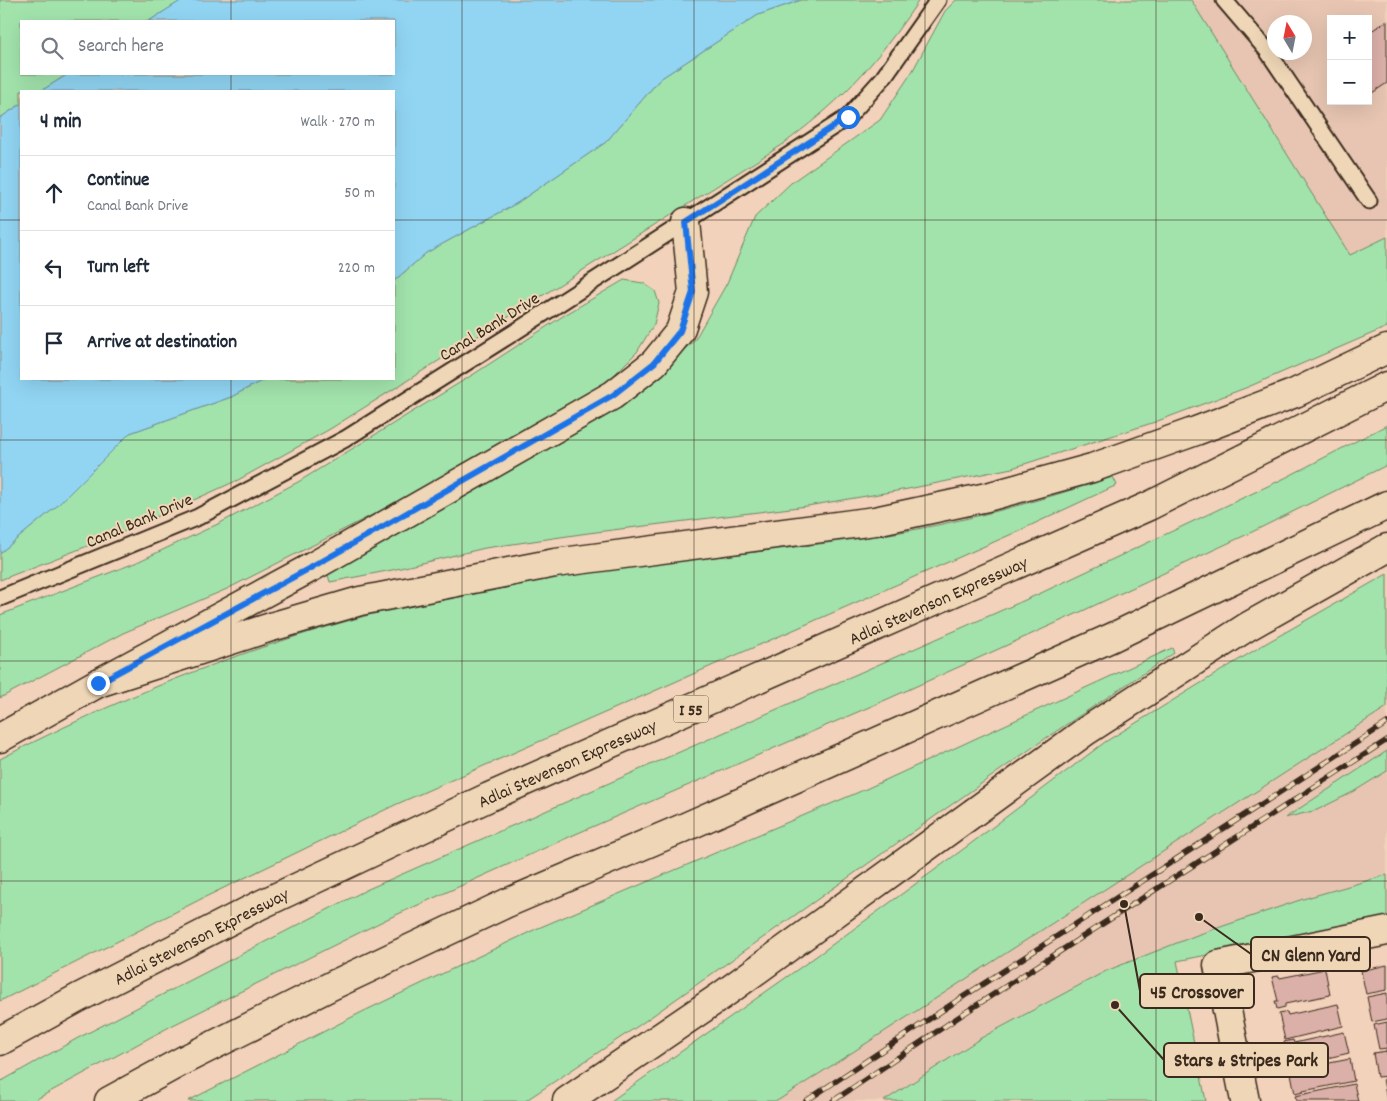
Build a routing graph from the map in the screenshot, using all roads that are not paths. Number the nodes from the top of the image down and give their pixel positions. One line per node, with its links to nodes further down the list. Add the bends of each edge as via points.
1 (938, 0): 4 (lane, Canal Bank Drive, via 883,78 848,117)
2 (1224, 0): 3 (lane, via 1266,49)
3 (1369, 201)
4 (686, 222): 9 (lane, Canal Bank Drive, via 345,439 198,517); 10 (main road, via 693,292 680,331 654,363 613,395 304,571)
5 (1387, 349): 10 (main road, via 1295,392 1196,431 1092,468 987,497 875,521 555,563 360,602)
6 (1387, 386): 13 (main road, Adlai Stevenson Expressway / I 55, via 1149,506 472,805 260,905)
7 (1387, 505): 14 (main road, via 1113,637 507,903 333,985)
8 (1387, 548): 15 (main road, via 1247,627 1086,731 721,996)
9 (0, 598)
10 (98, 683): 11 (main road)
11 (0, 738)
12 (1387, 931): 16 (main road, via 1218,965)
13 (0, 1041)
14 (109, 1101)
15 (567, 1101)
16 (1245, 1101)

